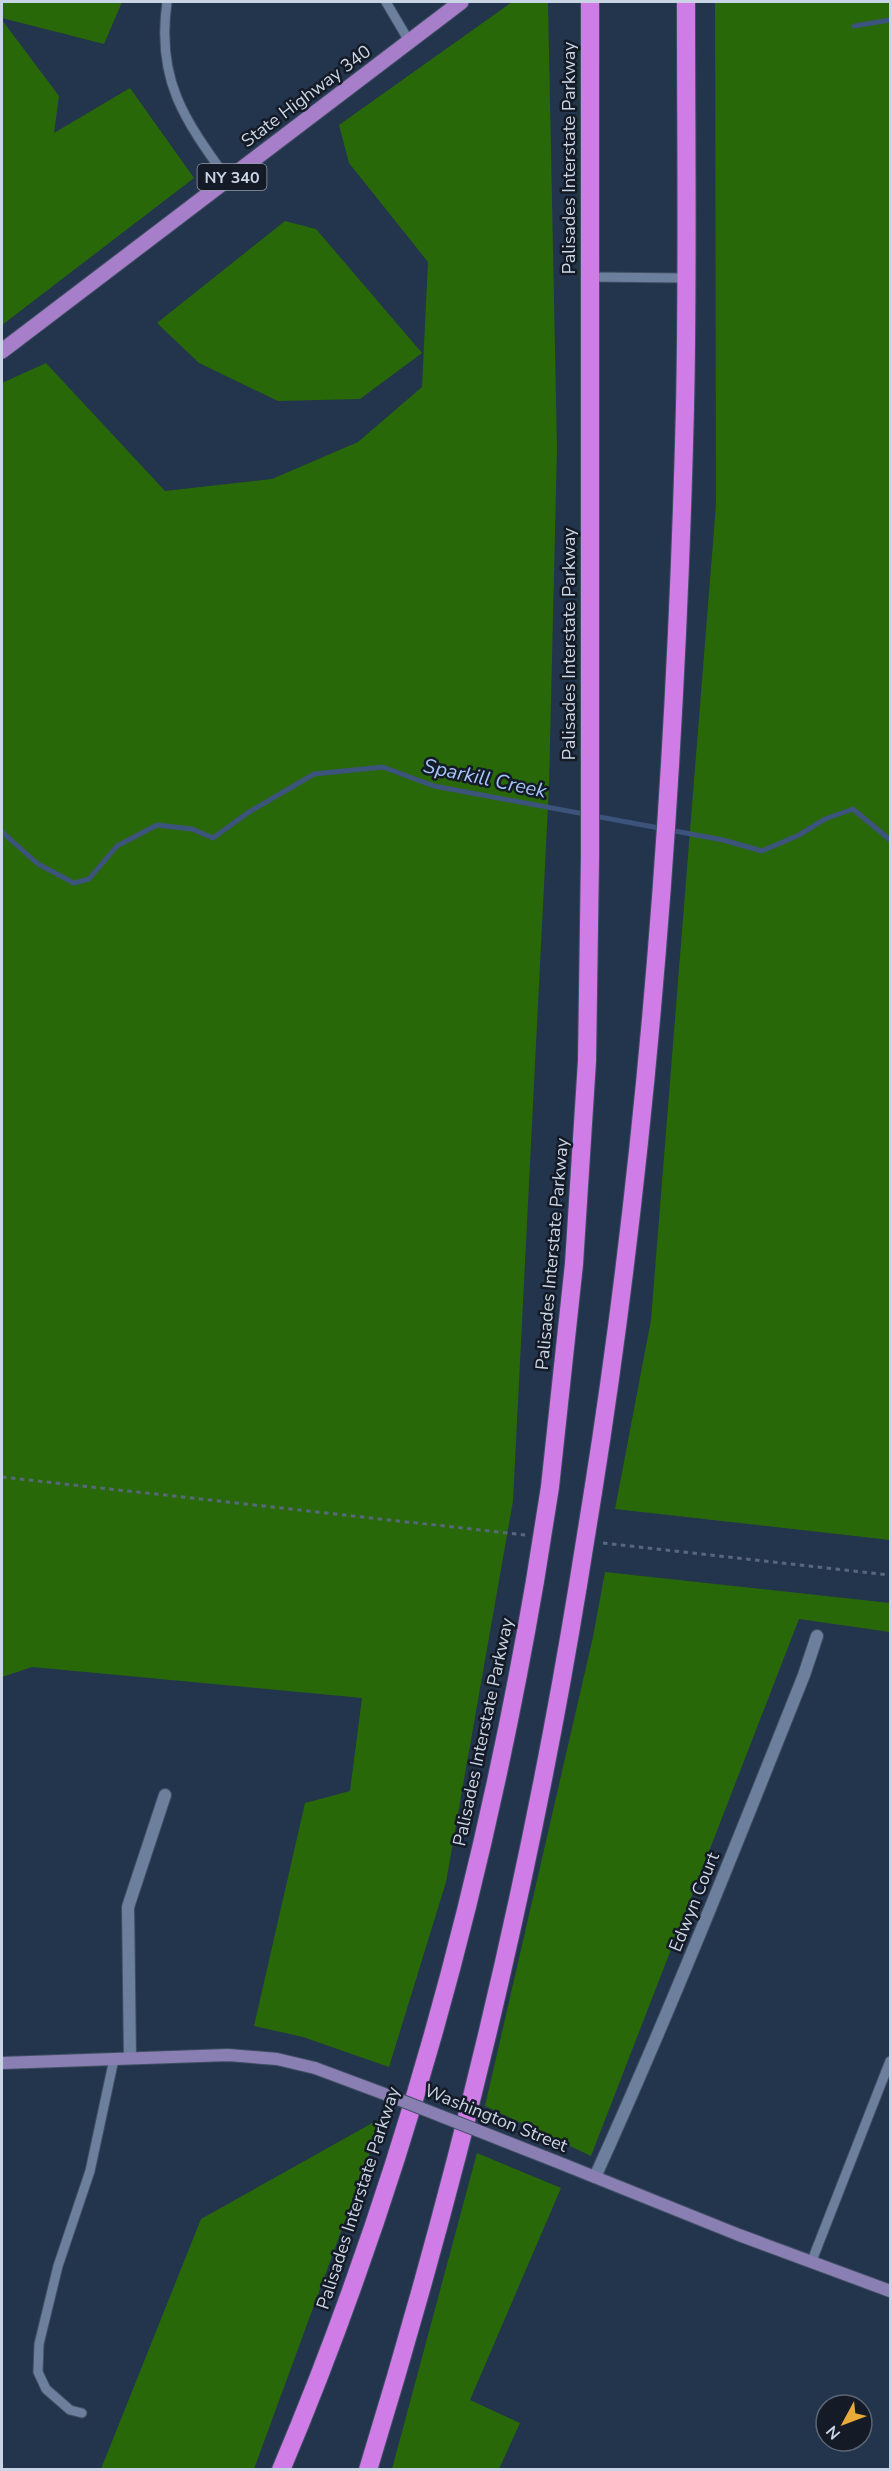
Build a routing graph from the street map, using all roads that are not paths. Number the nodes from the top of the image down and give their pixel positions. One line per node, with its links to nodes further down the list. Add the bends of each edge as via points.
1 (167, 2): 7 (lane, via 164,29 168,78 184,116)
2 (386, 2): 6 (lane)
3 (461, 2): 6 (main road, State Highway 340 / NY 340)
4 (590, 2): 8 (highway, Palisades Interstate Parkway)
5 (686, 2): 9 (highway)
6 (409, 42): 7 (main road, State Highway 340 / NY 340)
7 (228, 180): 10 (main road, State Highway 340 / NY 340)
8 (590, 277): 9 (lane); 20 (highway, Palisades Interstate Parkway, bridge, via 587,1060 574,1264 550,1487 493,1797 445,1993 384,2190)
9 (686, 278): 24 (highway, bridge, via 680,572 662,879 614,1354 578,1585 537,1808 492,2014 443,2212)
10 (2, 351)
11 (817, 1636): 17 (street, Edwyn Court, via 694,1950)
12 (165, 1795): 13 (street, via 129,1907)
13 (130, 2058): 14 (main road, Washington Street); 17 (main road, Washington Street, bridge, via 251,2056 315,2068)
14 (114, 2059): 16 (main road, Washington Street); 21 (lane, via 90,2171 58,2266 39,2344 38,2372 46,2390 70,2410)
15 (891, 2061): 18 (lane)
16 (2, 2063)
17 (595, 2177): 18 (main road, Washington Street)
18 (812, 2263): 19 (main road, Washington Street)
19 (891, 2290)
20 (316, 2384): 22 (highway, Palisades Interstate Parkway); 23 (lane)
21 (82, 2413)
22 (280, 2469)
23 (291, 2469)
24 (368, 2469)

